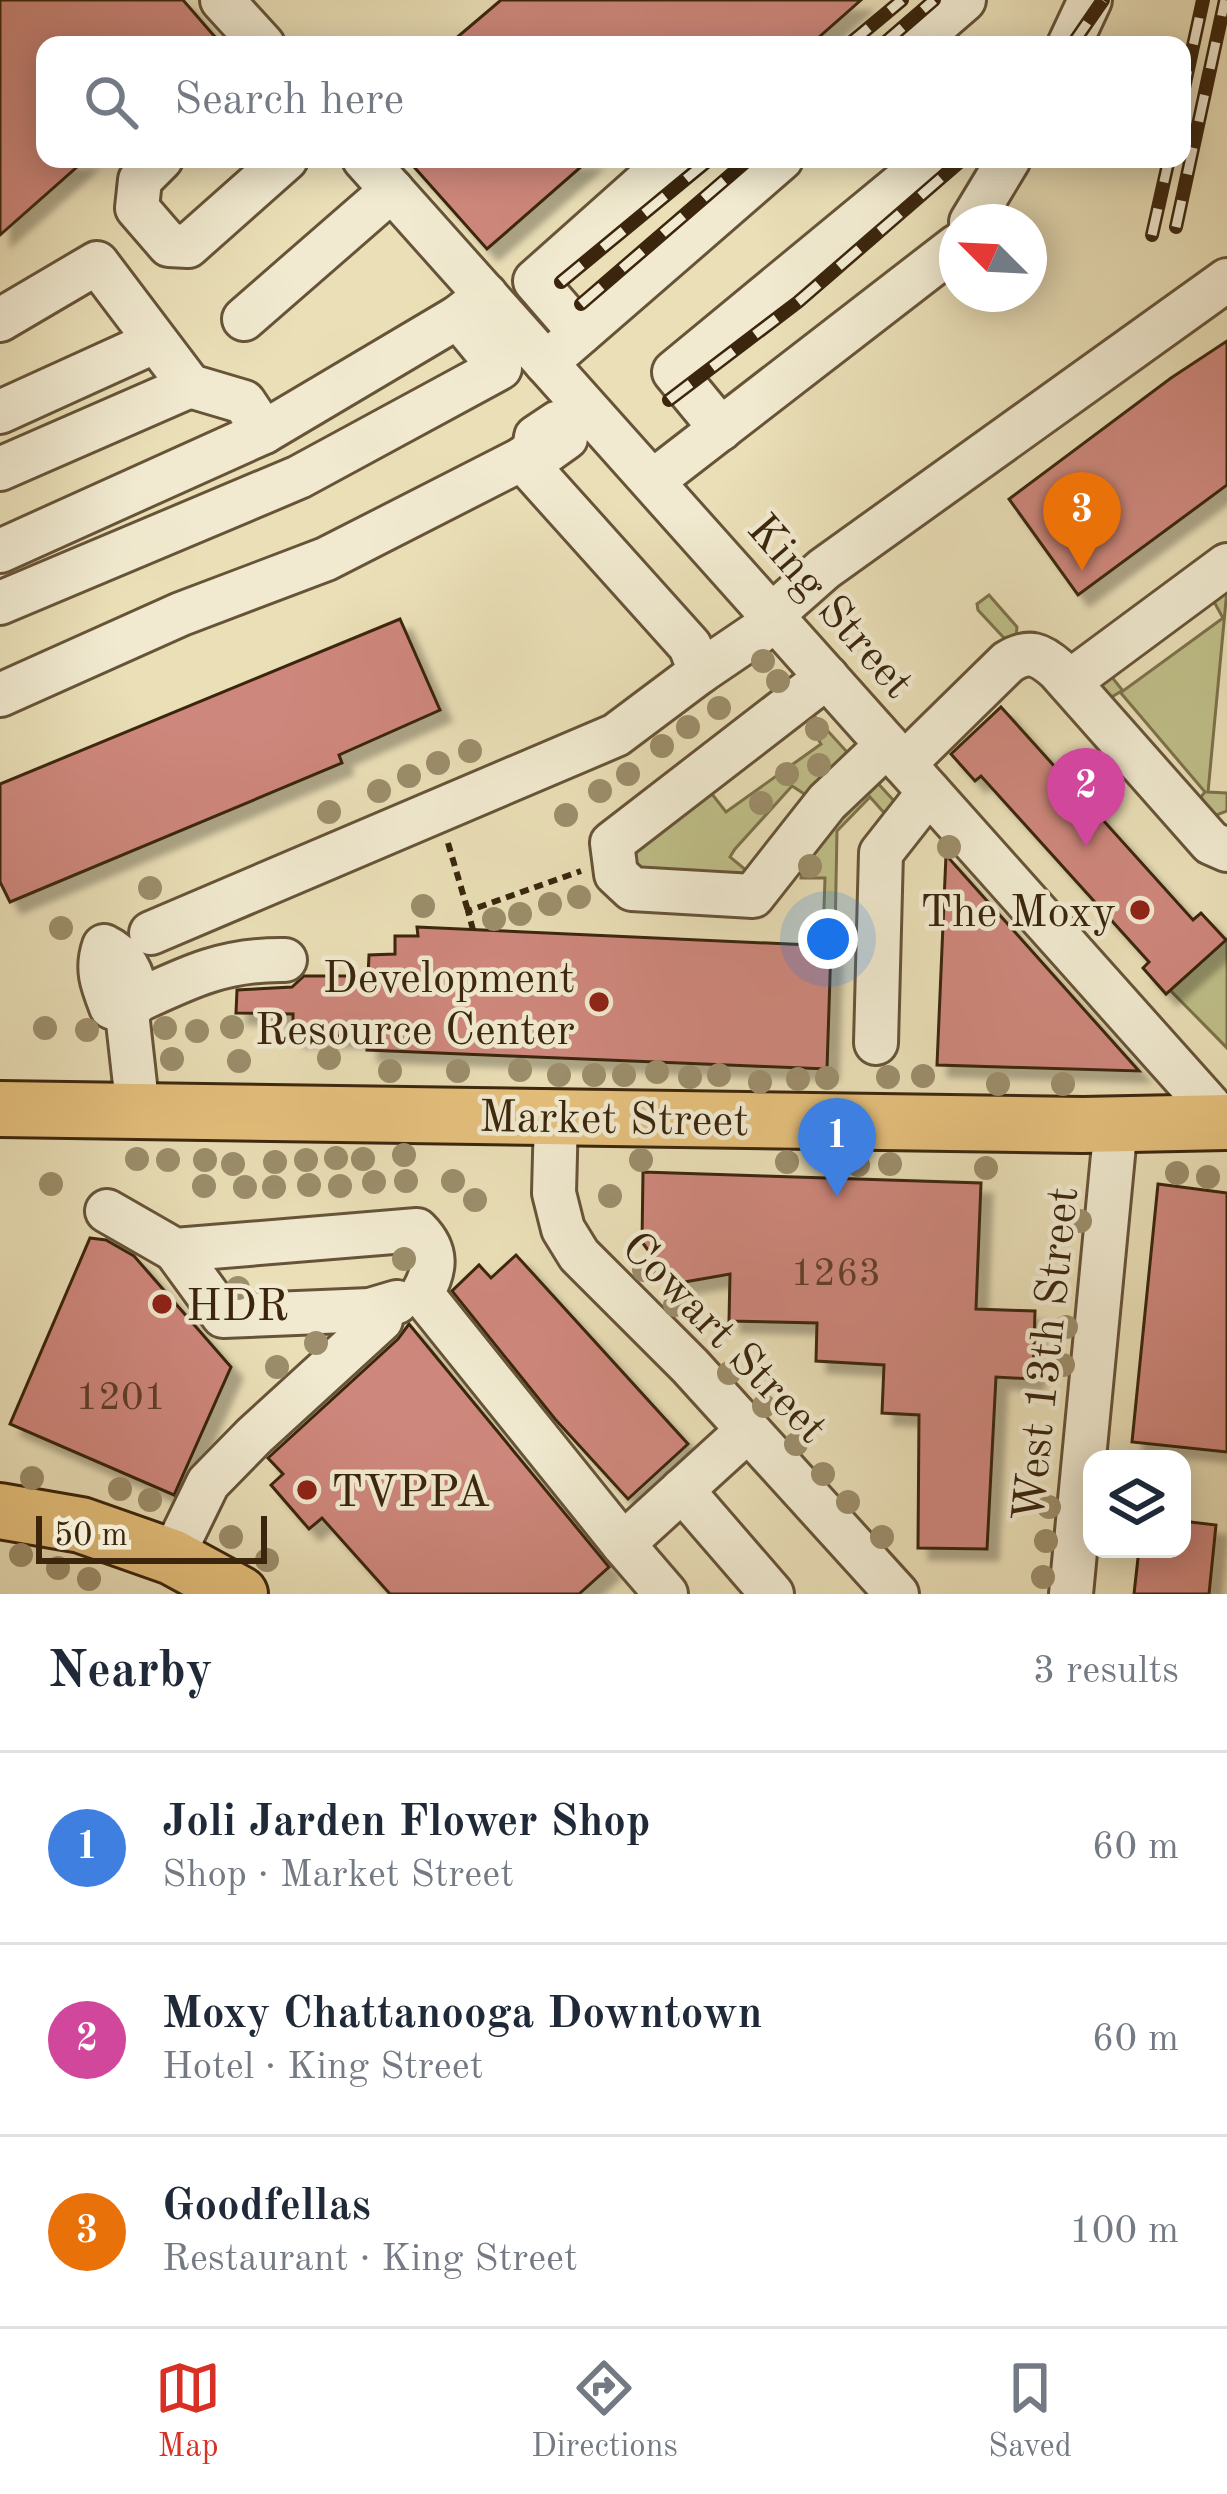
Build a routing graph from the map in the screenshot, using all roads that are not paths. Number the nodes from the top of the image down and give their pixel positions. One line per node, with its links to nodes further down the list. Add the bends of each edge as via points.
1 (223, 0): 3 (street)
2 (964, 0): 4 (street)
3 (254, 36)
4 (922, 36)
5 (152, 168): 6 (street, via 140,180 137,208 169,245 188,246)
6 (276, 168)
7 (662, 168): 18 (street, via 535,281)
8 (771, 168): 18 (street)
9 (921, 168): 23 (street, via 674,372)
10 (1004, 168): 12 (street)
11 (378, 174): 15 (street, King Street); 16 (street)
12 (982, 204)
13 (939, 260): 23 (street)
14 (1227, 280): 31 (street)
15 (472, 306): 20 (street, King Street); 24 (street); 30 (street, via 500,368 299,477)
16 (244, 319)
17 (0, 320): 19 (street, via 97,263)
18 (580, 333): 20 (street)
19 (154, 342): 21 (street); 22 (street)
20 (546, 363): 25 (street, King Street)
21 (190, 386): 24 (street, via 244,401); 26 (street)
22 (0, 412)
23 (721, 429): 27 (street)
24 (264, 432): 28 (street)
25 (553, 437): 27 (street, King Street); 32 (street); 35 (street, via 326,559)
26 (0, 470)
27 (652, 482): 31 (street, King Street)
28 (0, 551)
29 (1227, 565): 34 (street)
30 (0, 603)
31 (772, 614): 32 (street); 33 (street, King Street)
32 (700, 672): 38 (street, via 616,735)
33 (826, 677): 36 (street, King Street); 36 (street, via 612,843 616,874 632,889 753,896 827,802)
34 (1069, 682): 36 (street, via 1045,658 1022,653); 37 (street, via 1211,843)
35 (0, 694)
36 (906, 767): 41 (street, via 881,853); 45 (street, King Street)
37 (1227, 850)
38 (151, 933): 40 (street, via 150,980); 40 (street, via 104,946 98,962 111,1007)
39 (285, 960): 40 (street, via 244,959)
40 (132, 1007): 43 (street)
41 (876, 1043)
42 (0, 1109): 43 (main road, Market Street)
43 (138, 1111): 44 (main road, Market Street)
44 (556, 1116): 46 (main road, Market Street); 51 (street, Cowart Street, via 554,1193 579,1256)
45 (1224, 1121): 46 (main road, Market Street)
46 (1116, 1124): 60 (street, West 13th Street)
47 (107, 1211): 48 (street)
48 (175, 1250): 49 (street, via 418,1230 431,1244 434,1272); 50 (street, via 223,1316)
49 (422, 1294): 50 (street); 54 (street)
50 (370, 1310): 55 (street, via 380,1321 208,1483)
51 (748, 1430): 52 (street); 59 (street, Cowart Street)
52 (682, 1490): 54 (street); 58 (street)
53 (0, 1510): 55 (main road, via 81,1525)
54 (623, 1544): 57 (street)
55 (172, 1557): 56 (main road)
56 (239, 1594)
57 (666, 1594)
58 (772, 1594)
59 (897, 1594)
60 (1072, 1594)

